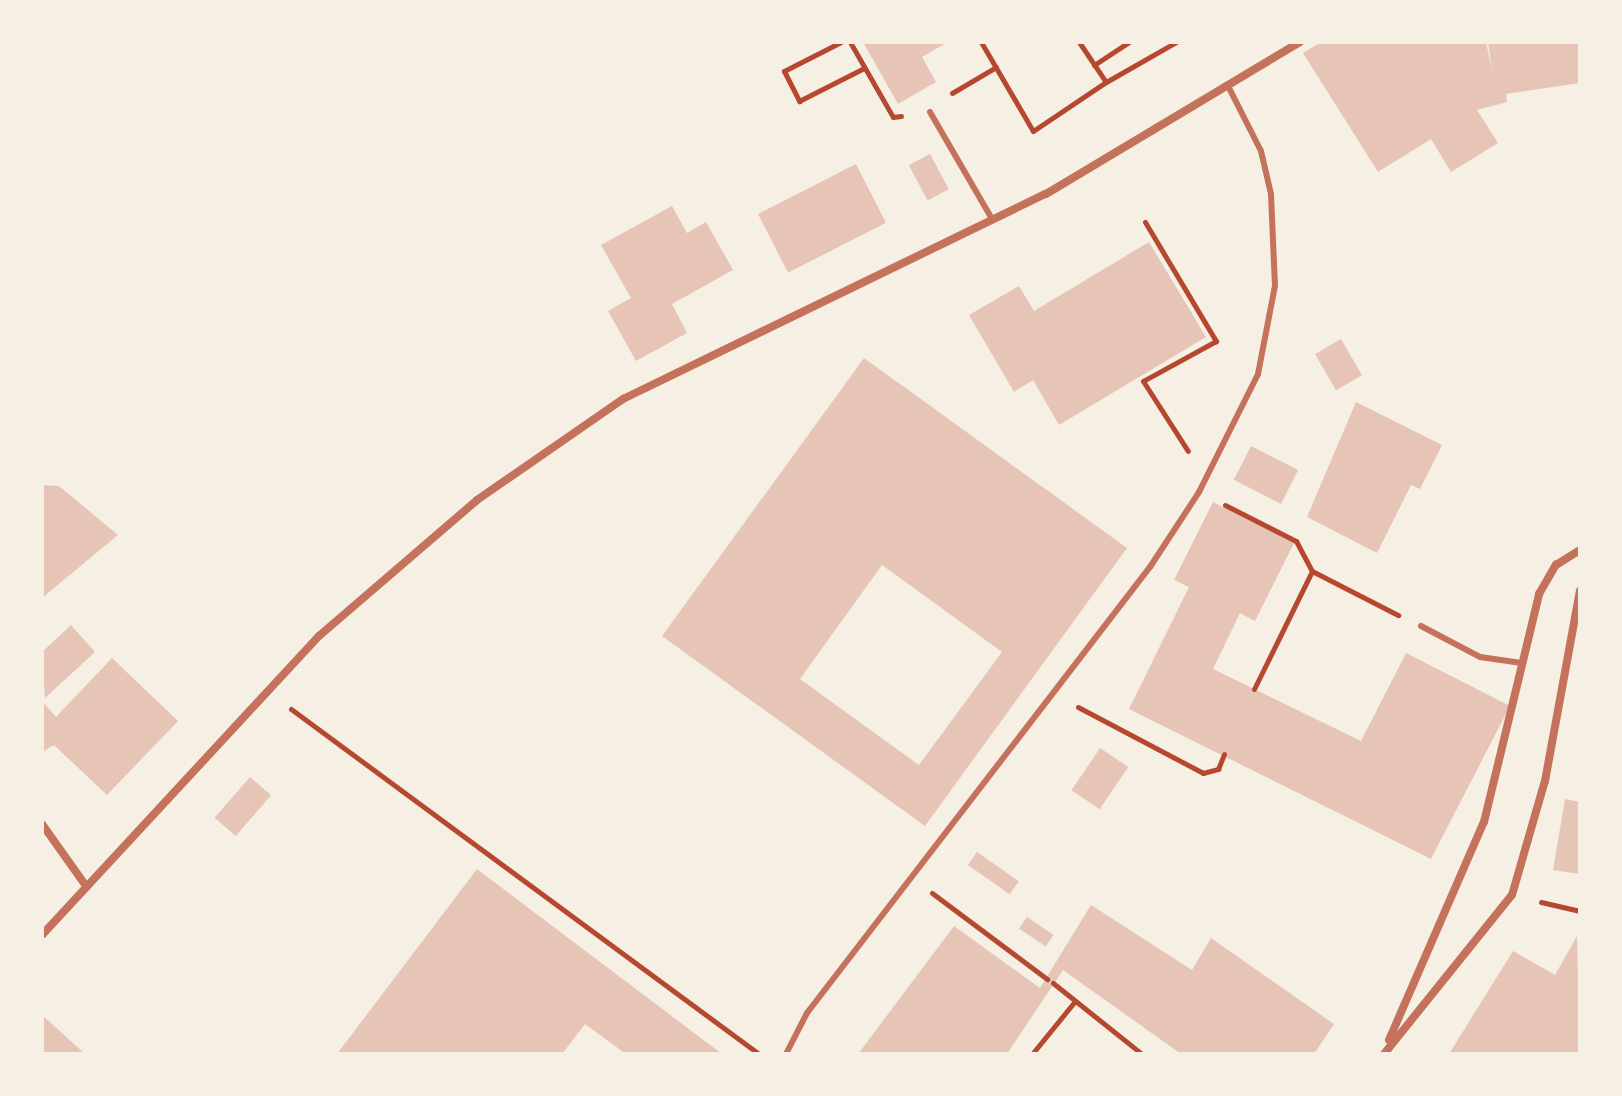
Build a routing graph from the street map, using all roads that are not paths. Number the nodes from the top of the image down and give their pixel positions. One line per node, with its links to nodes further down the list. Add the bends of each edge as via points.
1 (1300, 42): 2 (street)
2 (1229, 88): 4 (street); 13 (lane, via 1261,151 1275,286 1258,374 1199,492 1058,693 807,1013)
3 (930, 112): 4 (lane)
4 (992, 219): 10 (street, via 623,399 399,560)
5 (1580, 550): 8 (street, via 1556,565 1539,594)
6 (1580, 591): 12 (street, via 1545,781 1512,895)
7 (1421, 626): 8 (lane, via 1480,657)
8 (1522, 663): 12 (street, via 1484,822)
9 (42, 824): 10 (street)
10 (86, 886): 11 (street)
11 (42, 935)
12 (1389, 1040): 14 (street)
13 (786, 1054)
14 (1384, 1054)

